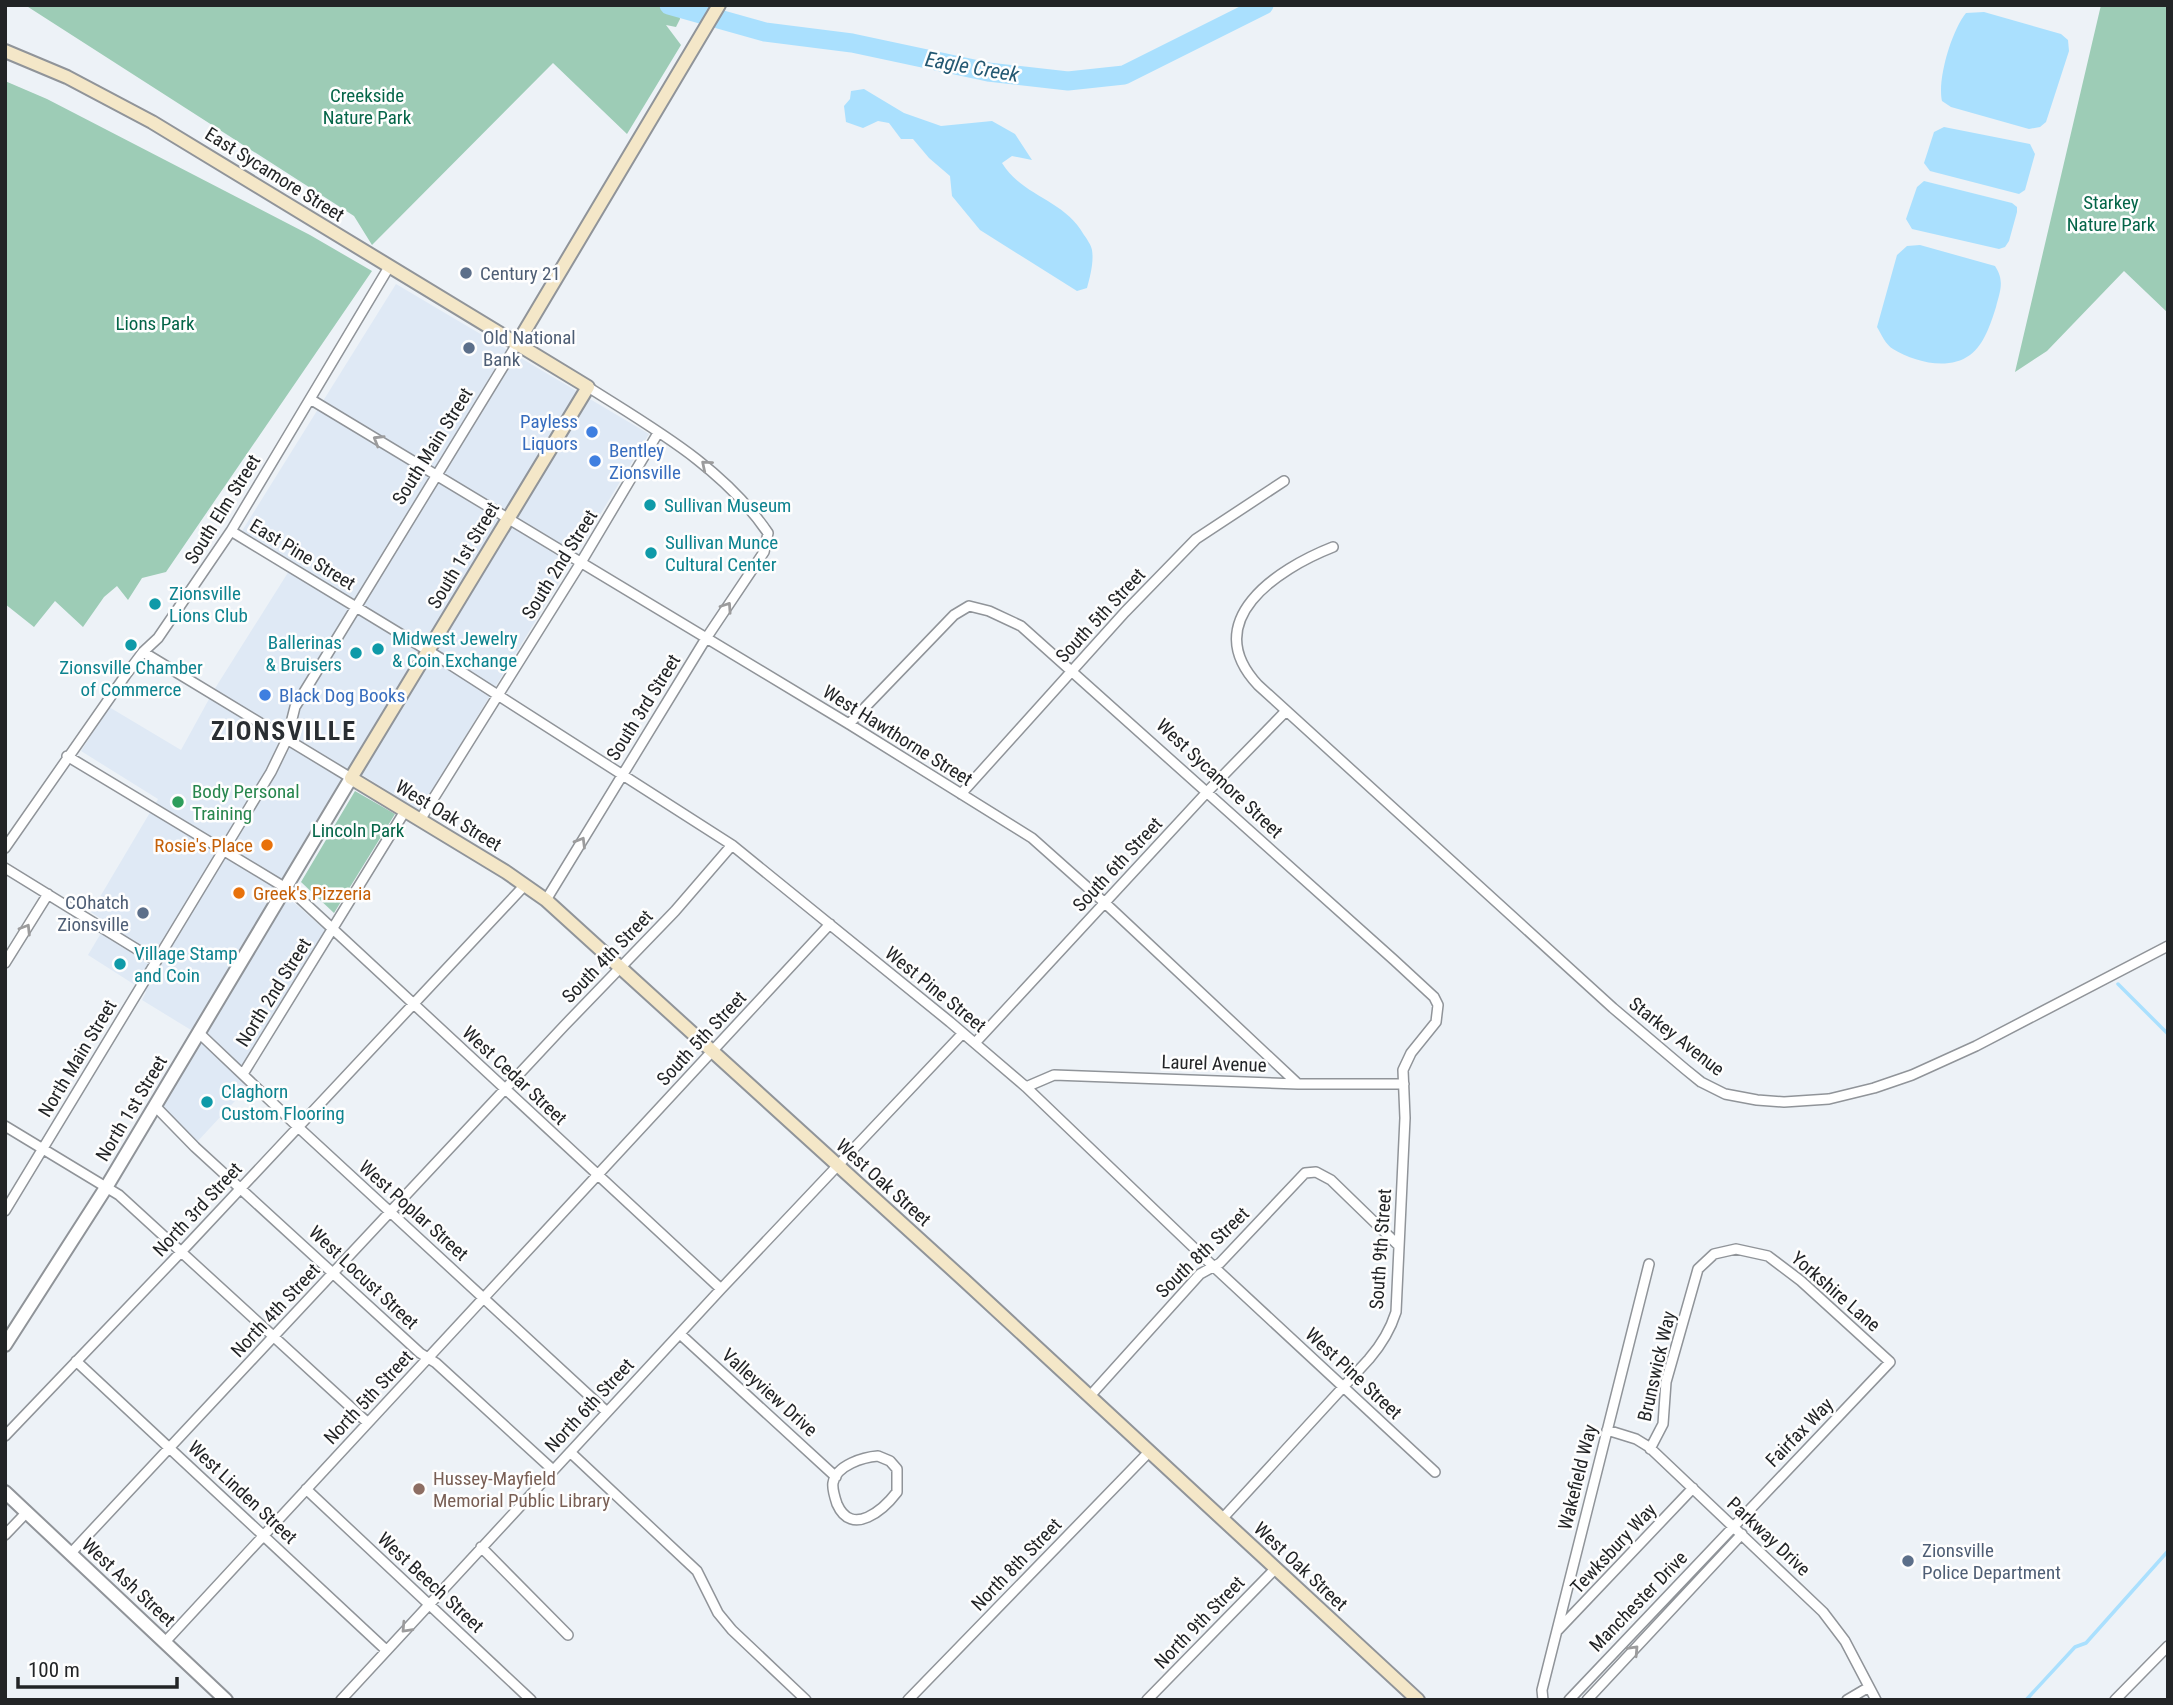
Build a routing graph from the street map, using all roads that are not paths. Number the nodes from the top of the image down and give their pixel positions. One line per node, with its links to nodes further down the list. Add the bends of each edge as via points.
1 (719, 5): 4 (main road, South Main Street)
2 (5, 51): 3 (main road, East Sycamore Street, via 67,77 152,122)
3 (389, 267): 4 (main road, East Sycamore Street); 6 (street, South Elm Street)
4 (516, 344): 5 (main road); 8 (street, South Main Street)
5 (588, 387): 7 (street); 10 (main road, South 1st Street)
6 (310, 399): 8 (street, West Hawthorne Street, one-way to 6); 11 (street, South Elm Street)
7 (658, 433): 13 (street, South 2nd Street); 15 (street, South 3rd Street, one-way to 7, via 764,552 768,533 704,463)
8 (436, 475): 10 (street, West Hawthorne Street); 14 (street, South Main Street)
9 (1284, 481): 18 (street, South 5th Street, via 1196,539)
10 (508, 519): 13 (street, West Hawthorne Street); 16 (main road, South 1st Street)
11 (231, 531): 14 (street, East Pine Street); 17 (street, South Elm Street, via 158,638)
12 (1334, 547): 20 (street, Starkey Avenue, via 1304,558 1257,594 1237,629 1241,663)
13 (580, 564): 15 (street, West Hawthorne Street); 19 (street, South 2nd Street)
14 (356, 607): 16 (street, West Pine Street); 22 (street, South Main Street, via 295,707)
15 (705, 640): 21 (street, West Hawthorne Street); 24 (street, South 3rd Street)
16 (428, 650): 19 (street, West Pine Street); 25 (main road, South 1st Street)
17 (143, 652): 22 (street, West Oak Street); 23 (street, South Elm Street)
18 (1072, 670): 21 (street, West Sycamore Street, via 1021,626 969,606 954,615); 26 (street, West Sycamore Street); 27 (street, South 5th Street)
19 (498, 695): 24 (street, West Pine Street); 29 (street, South 2nd Street)
20 (1286, 711): 26 (street, South 6th Street); 41 (street, Starkey Avenue, via 1661,1049 1701,1082 1732,1096 1784,1102 1829,1098 1912,1075)
21 (849, 724): 27 (street, West Hawthorne Street)
22 (287, 739): 25 (street, West Oak Street); 32 (street, South Main Street)
23 (67, 756): 31 (street, South Elm Street); 32 (street, West Cedar Street)
24 (622, 773): 30 (street, West Pine Street); 37 (street, South 3rd Street, one-way to 24)
25 (351, 778): 28 (main road, West Oak Street); 35 (street, South 1st Street)
26 (1208, 791): 38 (street, South 6th Street); 52 (street, West Sycamore Street, via 1434,997 1436,1022 1406,1061)
27 (961, 794): 38 (street, West Hawthorne Street, via 1032,838)
28 (405, 811): 29 (main road, West Oak Street); 40 (street)
29 (420, 820): 34 (main road, West Oak Street)
30 (732, 845): 39 (street, West Pine Street); 44 (street, South 4th Street)
31 (5, 848)
32 (224, 851): 35 (street, West Cedar Street); 42 (street, North Main Street)
33 (5, 868): 36 (street)
34 (525, 885): 37 (main road, West Oak Street); 45 (street)
35 (285, 887): 40 (street, West Cedar Street); 46 (street, North 1st Street)
36 (48, 894): 42 (street); 43 (street, one-way to 36)
37 (546, 900): 44 (main road, West Oak Street)
38 (1105, 903): 48 (street, South 6th Street); 51 (street, West Hawthorne Street)
39 (830, 924): 47 (street, West Pine Street); 49 (street, South 5th Street)
40 (333, 928): 45 (street, West Cedar Street); 50 (street, North 2nd Street)
41 (2168, 946)
42 (156, 961): 58 (street, North Main Street)
43 (5, 963)
44 (619, 967): 49 (main road, West Oak Street); 54 (street, South 4th Street)
45 (414, 1004): 54 (street, West Cedar Street); 57 (street, North 3rd Street)
46 (199, 1033): 50 (street, West Poplar Street); 55 (street, North 1st Street)
47 (963, 1033): 48 (street, West Pine Street); 59 (street)
48 (975, 1043): 53 (street, West Pine Street)
49 (711, 1052): 59 (main road, West Oak Street); 60 (street, South 5th Street)
50 (243, 1074): 57 (street, West Poplar Street)
51 (1297, 1084): 52 (street, Laurel Avenue); 53 (street, Laurel Avenue, via 1054,1075)
52 (1404, 1084): 65 (street, South 9th Street)
53 (1026, 1087): 68 (street, West Pine Street)
54 (506, 1090): 60 (street, West Cedar Street); 64 (street, North 4th Street)
55 (155, 1106): 61 (street, North 1st Street); 62 (street, West Locust Street)
56 (5, 1126): 58 (street)
57 (298, 1127): 62 (street, North 3rd Street); 64 (street, West Poplar Street)
58 (43, 1149): 61 (street); 63 (street, North Main Street)
59 (838, 1166): 70 (street); 80 (main road, West Oak Street)
60 (597, 1176): 70 (street, West Cedar Street); 72 (street, North 5th Street)
61 (107, 1186): 66 (street); 75 (street, North 1st Street)
62 (242, 1187): 66 (street, North 3rd Street); 69 (street, West Locust Street)
63 (5, 1211)
64 (390, 1213): 69 (street, North 4th Street); 72 (street, West Poplar Street)
65 (1399, 1246): 68 (street, South 8th Street, via 1331,1180 1316,1172 1305,1173); 79 (street, South 9th Street, via 1396,1312 1390,1329)
66 (182, 1251): 74 (street); 77 (street, North 3rd Street)
67 (1649, 1264): 83 (street, Wakefield Way)
68 (1214, 1266): 79 (street, West Pine Street); 80 (street, South 8th Street, via 1200,1274)
69 (333, 1273): 74 (street, North 4th Street); 76 (street, West Locust Street)
70 (721, 1289): 73 (street, North 6th Street)
71 (1692, 1289): 78 (street, Yorkshire Lane, via 1698,1269 1714,1254 1736,1249 1768,1256 1801,1280); 86 (street, Brunswick Way, via 1666,1382 1663,1424)
72 (484, 1298): 76 (street, North 5th Street); 81 (street, West Poplar Street)
73 (680, 1334): 81 (street, North 6th Street); 91 (street, Valleyview Drive)
74 (274, 1338): 82 (street); 85 (street, North 4th Street)
75 (5, 1345)
76 (428, 1357): 82 (street, North 5th Street); 89 (street, West Locust Street)
77 (76, 1361): 84 (street, North 3rd Street); 85 (street, West Linden Street)
78 (1890, 1362): 97 (street, Fairfax Way)
79 (1343, 1385): 90 (street, West Pine Street); 96 (street, South 9th Street)
80 (1089, 1398): 88 (main road, West Oak Street)
81 (607, 1412): 87 (street, North 6th Street)
82 (368, 1423): 93 (street, North 5th Street)
83 (1607, 1430): 86 (street, Parkway Drive); 105 (street, Wakefield Way)
84 (5, 1436)
85 (169, 1448): 100 (street, West Linden Street); 102 (street, North 4th Street)
86 (1650, 1449): 92 (street, Parkway Drive)
87 (570, 1452): 89 (street, North 6th Street); 114 (street, via 698,1570 718,1614)
88 (1149, 1452): 96 (main road, West Oak Street); 115 (street, North 8th Street)
89 (553, 1470): 101 (street, North 6th Street)
90 (1435, 1472)
91 (836, 1477): 91 (street, via 835,1498 850,1518 862,1520 877,1513 897,1492 897,1469 878,1456 854,1462)
92 (1693, 1488): 97 (street, Parkway Drive); 105 (street, Tewksbury Way)
93 (306, 1489): 100 (street, North 5th Street); 104 (street, West Beech Street)
94 (5, 1492): 95 (street, West Ash Street)
95 (27, 1512): 99 (street); 102 (street, West Ash Street)
96 (1222, 1519): 103 (main road, West Oak Street)
97 (1734, 1527): 98 (street, Parkway Drive); 119 (street, Manchester Drive)
98 (1742, 1534): 110 (street, Parkway Drive, via 1823,1612); 120 (street, Manchester Drive, one-way to 98)
99 (5, 1535)
100 (264, 1535): 107 (street, North 5th Street); 109 (street, West Linden Street)
101 (481, 1548): 104 (street, North 6th Street); 106 (street)
102 (71, 1553): 107 (street, West Ash Street)
103 (1276, 1568): 116 (street, North 9th Street); 117 (main road, West Oak Street)
104 (428, 1604): 109 (street, North 6th Street, one-way to 109); 113 (street, West Beech Street)
105 (1558, 1630): 118 (street, Wakefield Way)
106 (568, 1634)
107 (165, 1642): 111 (street, West Ash Street)
108 (2168, 1646): 123 (street)
109 (386, 1650): 112 (street, North 6th Street)
110 (1869, 1686): 121 (street); 122 (street, Parkway Drive)
111 (226, 1700)
112 (341, 1700)
113 (531, 1700)
114 (806, 1700)
115 (908, 1700)
116 (1147, 1700)
117 (1418, 1700)
118 (1543, 1700)
119 (1569, 1700)
120 (1587, 1700)
121 (1847, 1700)
122 (1876, 1700)
123 (2115, 1700)

